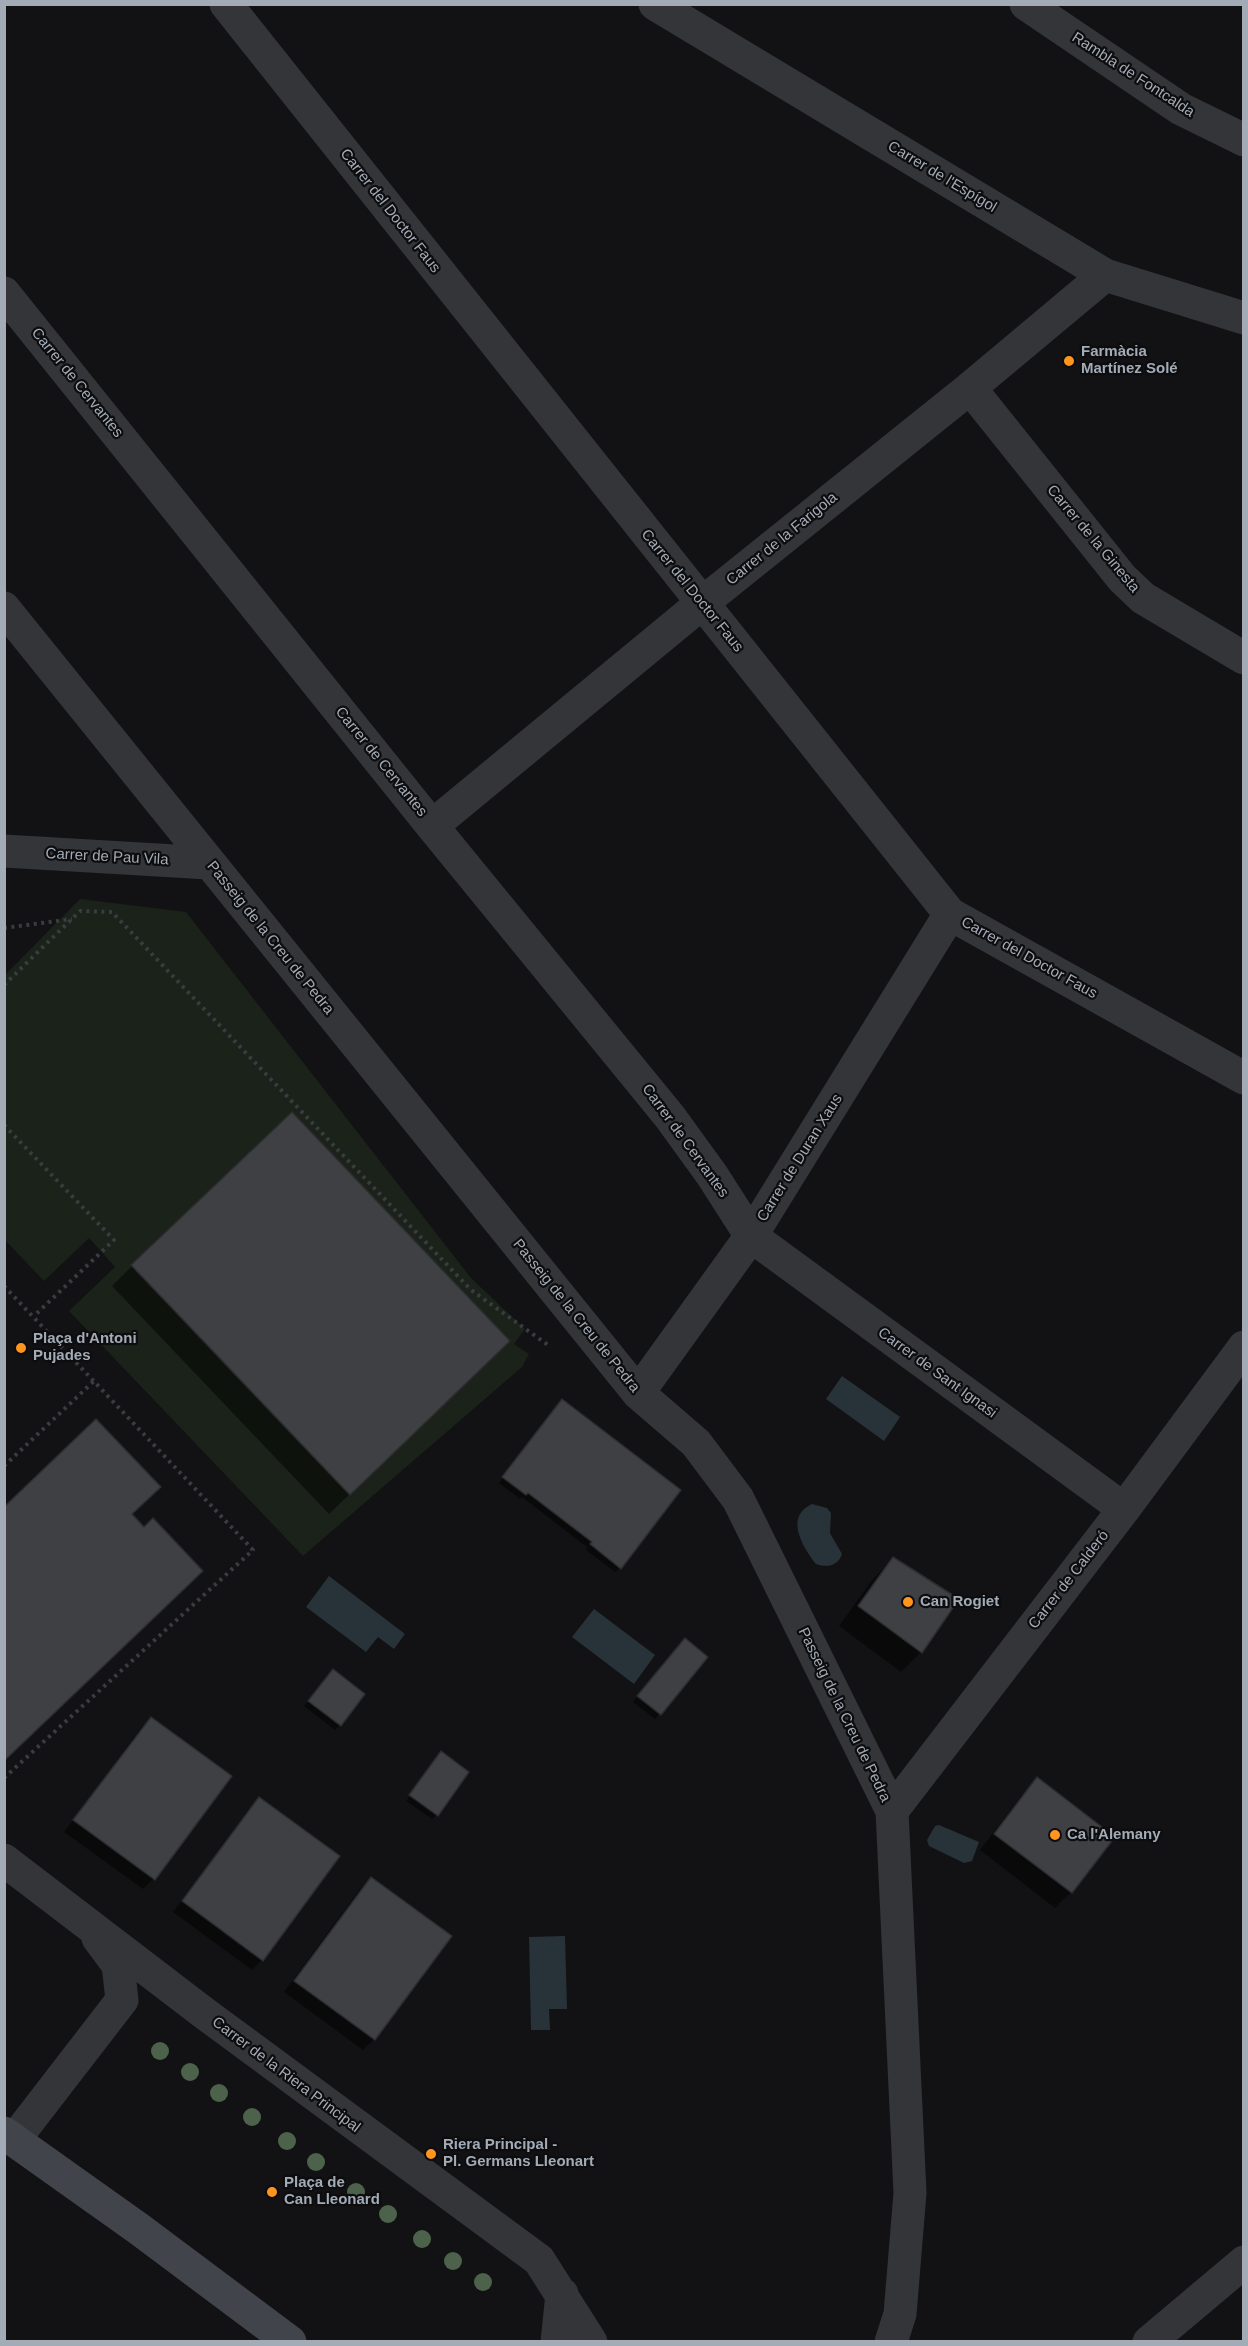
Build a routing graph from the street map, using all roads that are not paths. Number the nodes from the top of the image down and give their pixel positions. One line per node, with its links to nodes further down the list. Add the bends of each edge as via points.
1 (226, 4): 9 (street, Carrer del Doctor Faus)
2 (654, 4): 5 (street, Carrer de l'Espígol)
3 (1026, 4): 4 (street, Rambla de Fontcalda, via 1181,109)
4 (1244, 140)
5 (1105, 275): 7 (street, Carrer de l'Espígol); 8 (street, Carrer de la Farigola)
6 (4, 293): 12 (street, Carrer de Cervantes)
7 (1244, 318)
8 (970, 388): 9 (street, Carrer de la Farigola); 11 (street, Carrer de la Ginesta, via 1122,578 1143,598)
9 (701, 604): 12 (street, Carrer de la Farigola); 15 (street, Carrer del Doctor Faus)
10 (4, 608): 14 (street, Passeig de la Creu de Pedra)
11 (1244, 658)
12 (432, 826): 17 (street, Carrer de Cervantes, via 670,1117)
13 (4, 851): 14 (street, Carrer de Pau Vila)
14 (209, 863): 19 (street, Passeig de la Creu de Pedra)
15 (950, 914): 16 (street, Carrer del Doctor Faus); 17 (street, Carrer de Duran Xaus)
16 (1244, 1078)
17 (751, 1236): 19 (street, Carrer de Duran Xaus); 20 (street, Carrer de Sant Ignasi)
18 (1244, 1347): 20 (street, Carrer de Calderó)
19 (638, 1393): 21 (street, Passeig de la Creu de Pedra, via 696,1443 738,1500)
20 (1124, 1509): 21 (street, Carrer de Calderó)
21 (892, 1811): 32 (street, Passeig de la Creu de Pedra, via 910,2193 900,2314)
22 (4, 1860): 23 (street, Carrer de la Riera Principal)
23 (86, 1922): 24 (street, via 118,1965); 25 (street, Carrer de la Riera Principal)
24 (122, 2000): 25 (street, via 160,2002); 26 (street)
25 (204, 2013): 28 (street, Carrer de la Riera Principal, via 538,2260)
26 (9, 2136): 29 (main road)
27 (1244, 2262): 33 (street)
28 (562, 2294): 30 (street); 31 (street, Carrer de la Riera Principal)
29 (290, 2342)
30 (557, 2342)
31 (591, 2342)
32 (891, 2342)
33 (1149, 2342)

